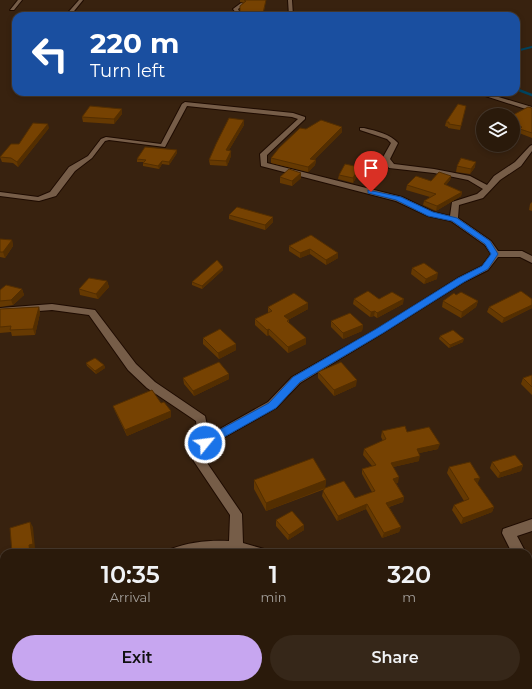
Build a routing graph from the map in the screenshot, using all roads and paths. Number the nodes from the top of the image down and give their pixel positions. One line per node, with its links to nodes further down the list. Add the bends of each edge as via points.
1 (20, 0): 5 (street)
2 (81, 0): 6 (street)
3 (290, 0): 8 (street)
4 (243, 4): 7 (street, via 235,9)
5 (12, 9)
6 (70, 12)
7 (237, 12)
8 (291, 12)
9 (489, 96): 10 (street)
10 (532, 109)
11 (362, 129): 13 (street, via 395,143 386,159 392,166 470,178)
12 (532, 147): 13 (street, via 518,164)
13 (487, 188): 15 (street, via 480,196 456,204)
14 (0, 194): 15 (street, via 39,199 53,194 72,170 90,157 103,140 108,138 163,146 186,104 303,118 263,154 264,164 399,199 431,214)
15 (454, 219): 16 (street, via 488,243)
16 (494, 254): 17 (street, via 522,254); 19 (street, via 485,268 296,380 272,405)
17 (532, 260)
18 (0, 311): 19 (street, via 52,307 92,312 132,367 151,385 201,419)
19 (205, 443): 21 (street, via 197,457 236,514)
20 (532, 525): 24 (street, via 508,532)
21 (236, 548): 22 (street); 23 (street)
22 (192, 549)
23 (241, 549)
24 (517, 549)

